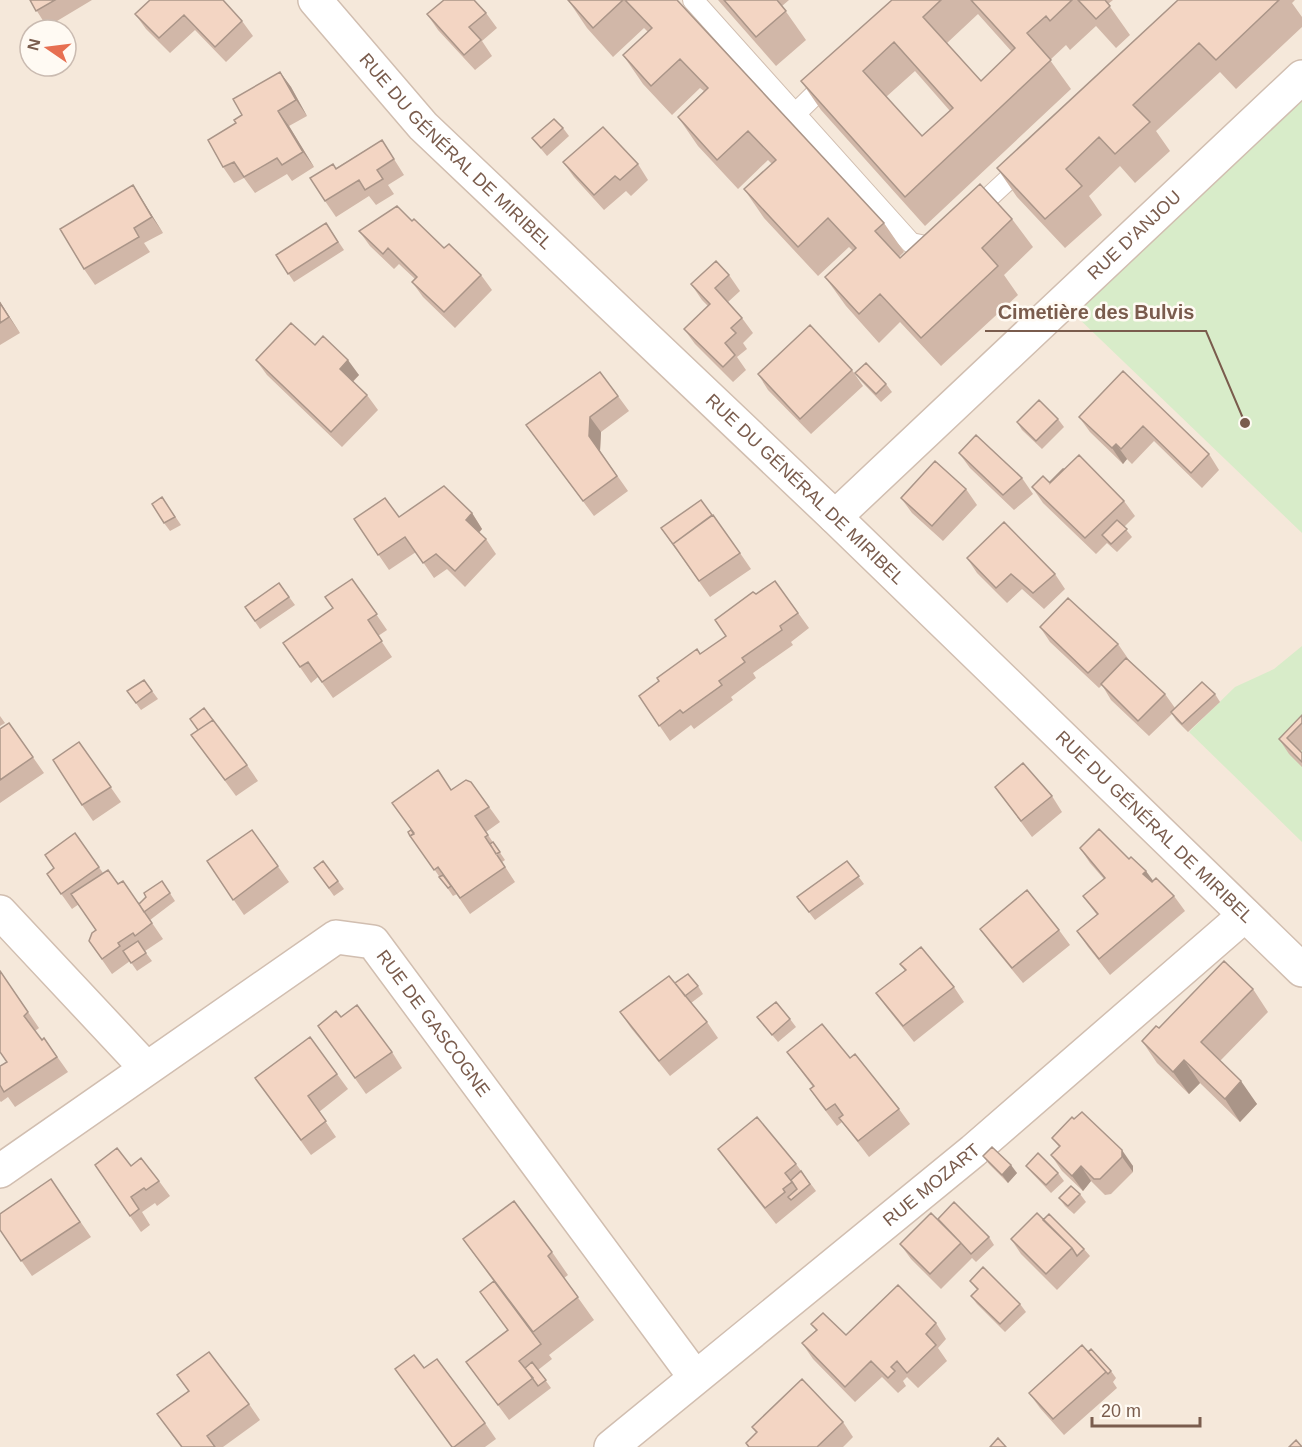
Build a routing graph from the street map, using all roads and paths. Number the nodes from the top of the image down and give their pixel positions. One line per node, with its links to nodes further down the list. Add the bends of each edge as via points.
1 (315, 0): 7 (street, RUE DU GÉNÉRAL DE MIRIBEL, via 423,126)
2 (693, 0): 5 (lane)
3 (845, 65): 5 (lane)
4 (1302, 77): 7 (street, RUE D'ANJOU)
5 (795, 114): 6 (lane, via 911,243 935,248)
6 (1038, 152)
7 (835, 517): 9 (street, RUE DU GÉNÉRAL DE MIRIBEL)
8 (0, 912): 11 (street)
9 (1245, 915): 10 (street, RUE DU GÉNÉRAL DE MIRIBEL); 13 (street, RUE MOZART, via 973,1151)
10 (1297, 957)
11 (146, 1068): 12 (street, RUE DE GASCOGNE); 13 (street, RUE DE GASCOGNE, via 336,937 373,942)
12 (0, 1171)
13 (696, 1377): 14 (street, RUE MOZART)
14 (611, 1447)

